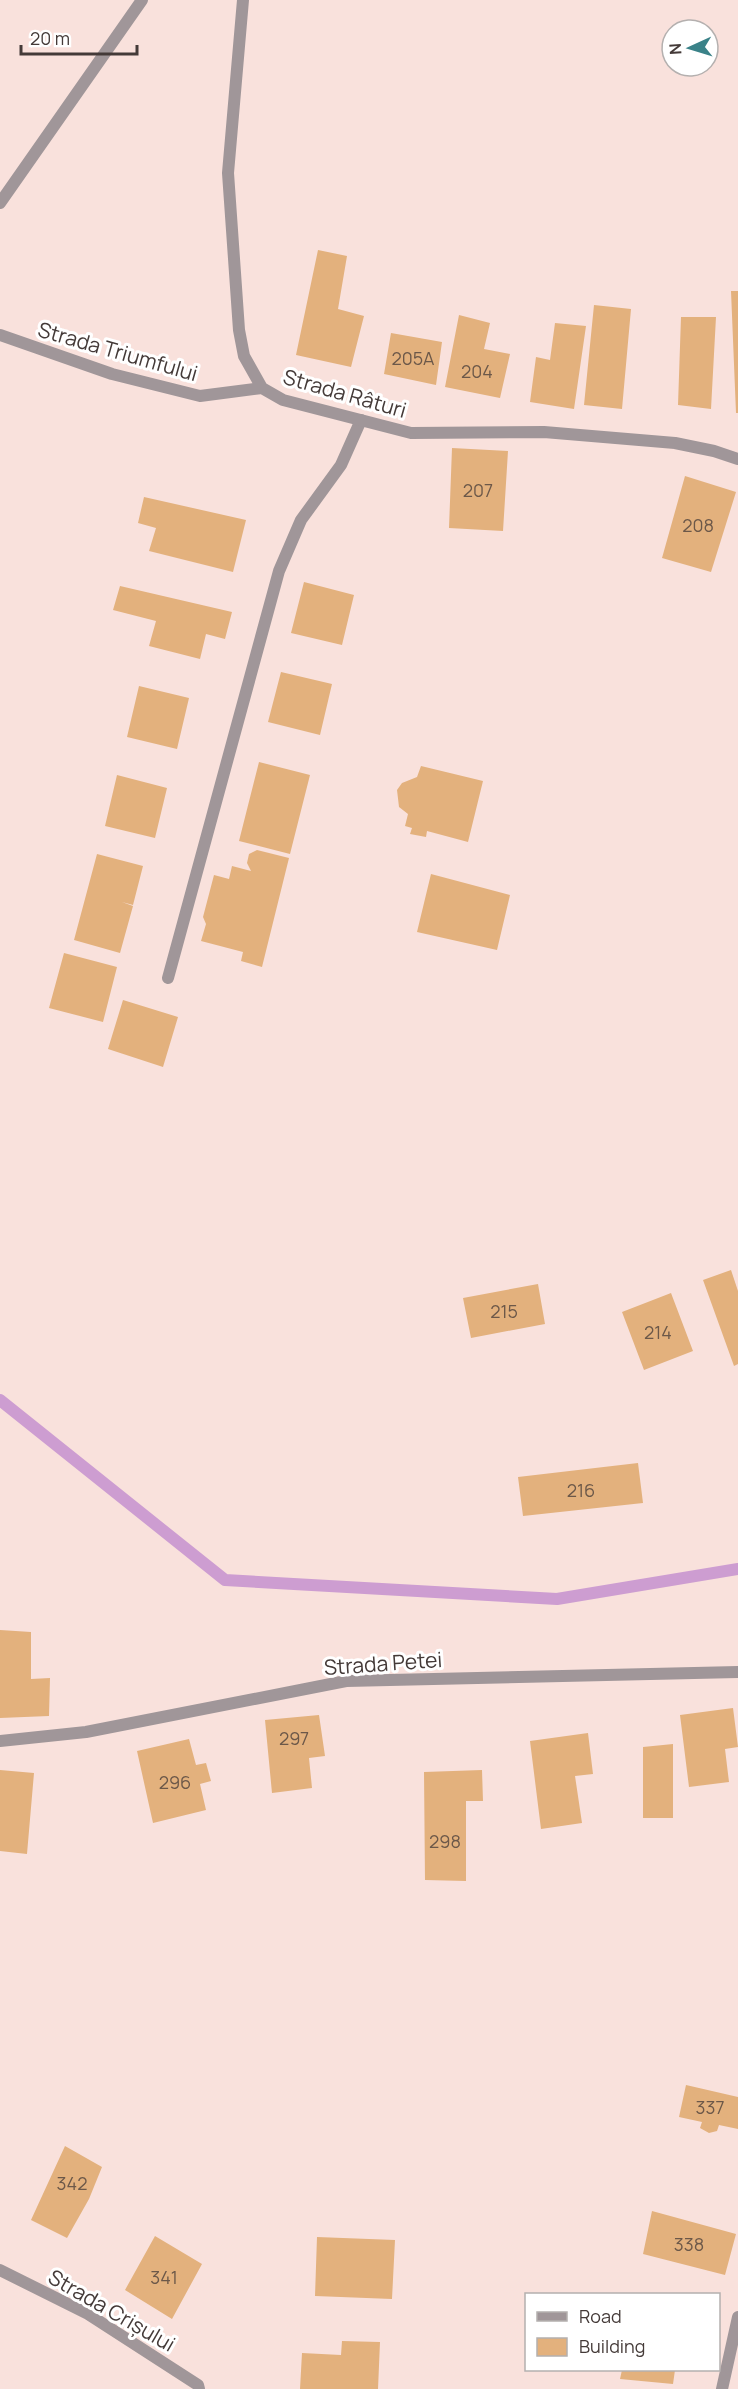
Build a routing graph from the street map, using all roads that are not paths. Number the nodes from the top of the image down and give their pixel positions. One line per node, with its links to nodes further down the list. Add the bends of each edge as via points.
1 (142, 0): 3 (street)
2 (243, 0): 5 (street, Strada Râturi, via 228,173 239,330 244,356)
3 (0, 203)
4 (0, 335): 5 (street, Strada Triumfului, via 112,374 200,396)
5 (262, 388): 6 (street, Strada Râturi, via 283,400)
6 (361, 420): 7 (street, Strada Râturi, via 411,432 544,432 675,443); 8 (street, via 341,465 301,520 279,571)
7 (738, 459)
8 (168, 978)
9 (738, 1672): 10 (street, Strada Petei, via 346,1681 86,1732)
10 (0, 1742)
11 (0, 2270): 13 (street, Strada Crișului, via 87,2314)
12 (738, 2317): 14 (street)
13 (200, 2389)
14 (722, 2389)

